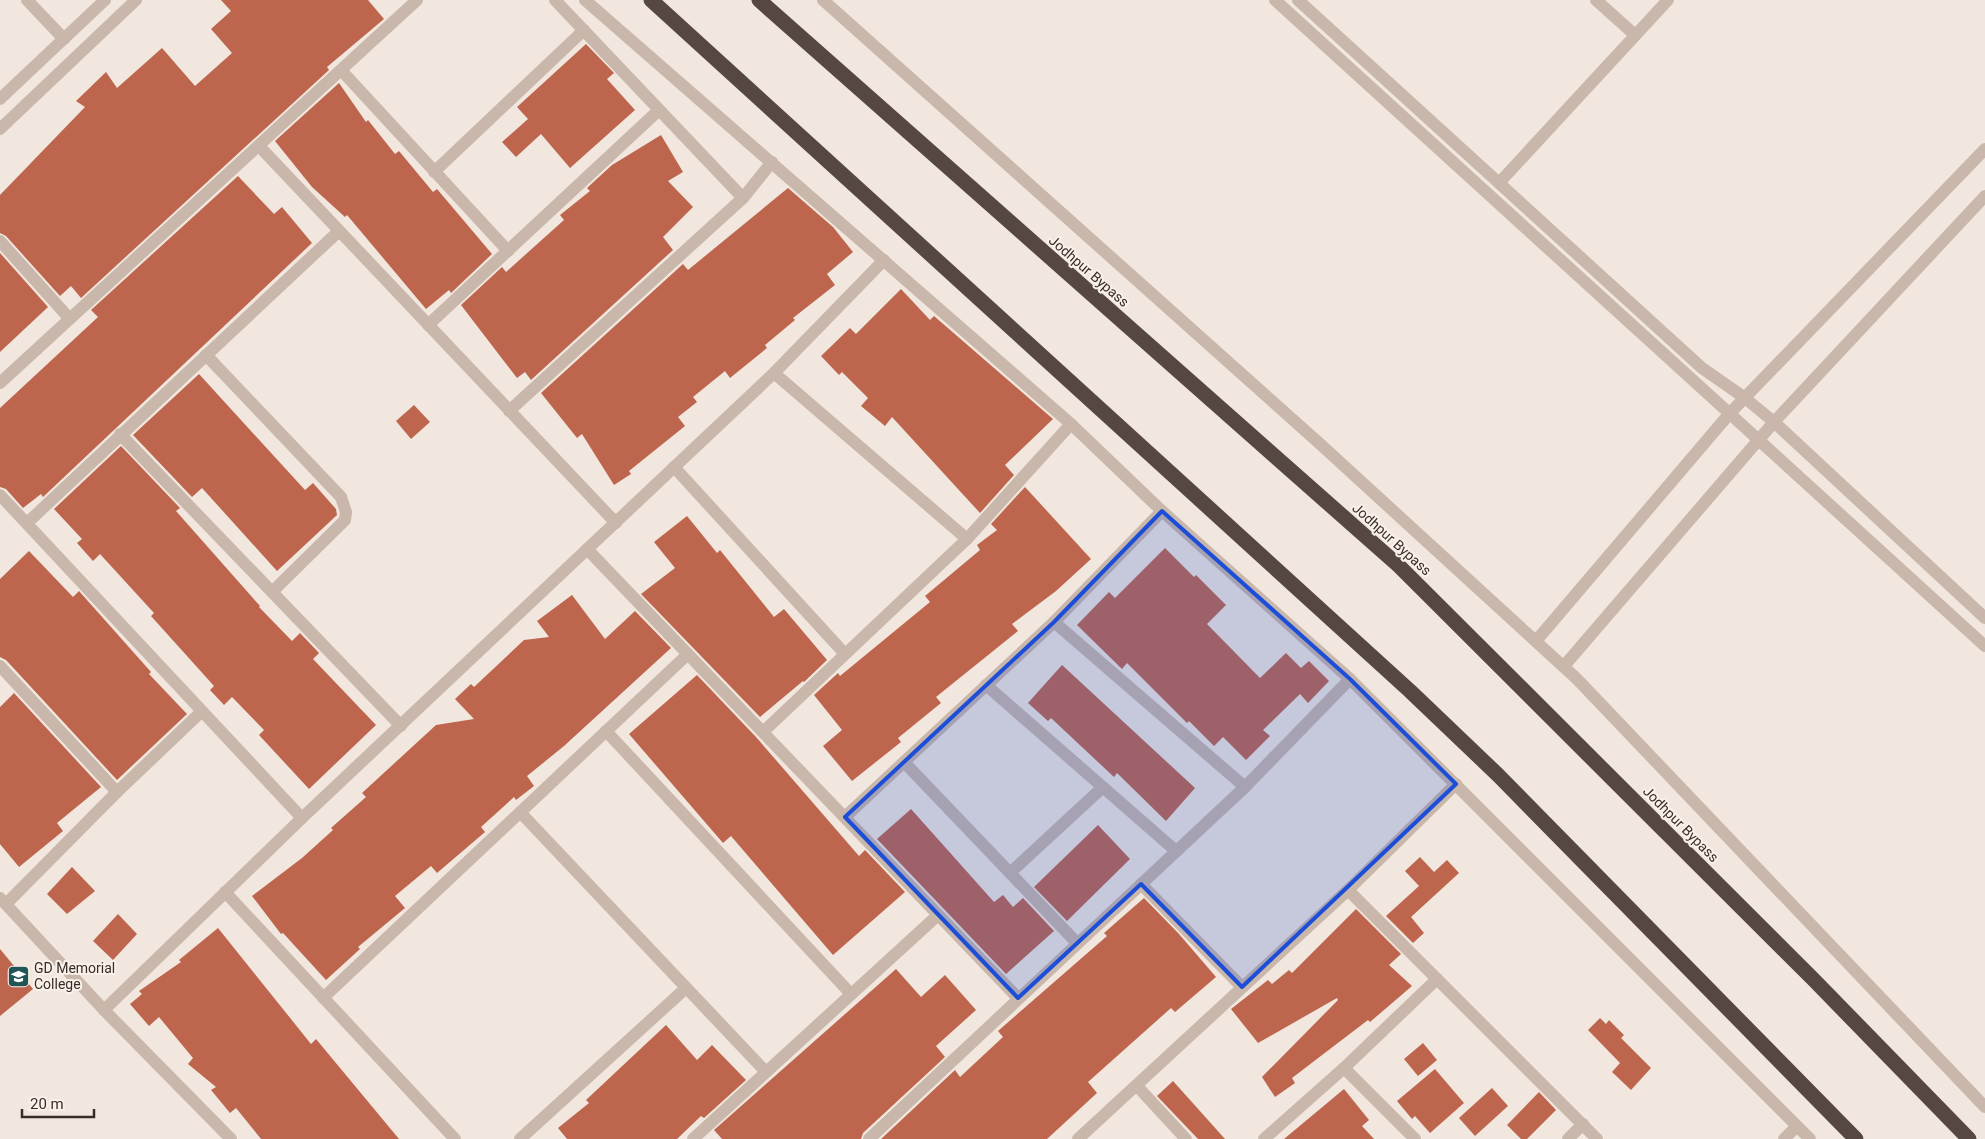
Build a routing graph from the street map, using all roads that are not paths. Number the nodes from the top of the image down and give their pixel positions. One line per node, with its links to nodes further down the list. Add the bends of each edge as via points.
1 (27, 0): 16 (street)
2 (105, 0): 16 (street)
3 (136, 0): 20 (street)
4 (417, 0): 17 (street)
5 (555, 0): 14 (street)
6 (585, 0): 23 (street)
7 (650, 0): 108 (highway, via 1410,691 1498,775)
8 (759, 0): 109 (highway, Jodhpur Bypass, via 1399,566)
9 (822, 0): 54 (street, via 1326,449)
10 (1275, 0): 39 (street)
11 (1298, 0): 25 (street)
12 (1596, 0): 15 (street)
13 (1668, 0): 15 (street)
14 (584, 30): 19 (street); 24 (street)
15 (1635, 35): 25 (street)
16 (64, 39): 18 (street)
17 (341, 70): 21 (street); 24 (street)
18 (0, 99)
19 (660, 110): 27 (street); 30 (street)
20 (0, 128)
21 (259, 146): 28 (street); 32 (street)
22 (1985, 149): 37 (street)
23 (772, 162): 27 (street); 31 (street)
24 (434, 172): 30 (street)
25 (1499, 183): 37 (street, via 1702,368)
26 (1985, 196): 40 (street)
27 (742, 198): 38 (street)
28 (339, 231): 33 (street); 34 (street)
29 (0, 242): 32 (street)
30 (508, 251): 33 (street)
31 (884, 260): 35 (street); 41 (street)
32 (69, 318): 36 (street)
33 (428, 325): 38 (street)
34 (206, 354): 42 (street); 51 (street, via 341,497 346,512 345,520)
35 (774, 373): 44 (street); 49 (street)
36 (0, 382)
37 (1745, 398): 39 (street); 40 (street)
38 (509, 410): 48 (street)
39 (1730, 413): 43 (street); 54 (street)
40 (1774, 422): 43 (street); 52 (street)
41 (1071, 424): 46 (street); 49 (street)
42 (120, 434): 47 (street); 51 (street)
43 (1758, 439): 55 (street); 59 (street)
44 (674, 468): 48 (street); 57 (street)
45 (0, 495): 47 (street)
46 (1162, 512): 53 (street); 60 (street)
47 (27, 523): 62 (street)
48 (616, 523): 50 (street)
49 (968, 539): 57 (street)
50 (588, 549): 56 (street); 63 (street)
51 (272, 592): 63 (street)
52 (1985, 618)
53 (1054, 622): 61 (street); 69 (street)
54 (1536, 641): 59 (street)
55 (1985, 646)
56 (688, 654): 64 (street); 65 (street)
57 (845, 654): 65 (street)
58 (0, 666): 70 (street)
59 (1564, 666): 92 (street)
60 (1350, 680): 67 (street); 69 (street)
61 (986, 685): 66 (street); 68 (street)
62 (201, 712): 70 (street); 73 (street)
63 (400, 726): 73 (street)
64 (606, 731): 71 (street); 85 (street)
65 (763, 732): 72 (street)
66 (904, 762): 72 (street); 75 (street)
67 (1456, 784): 77 (street); 94 (street)
68 (1103, 787): 74 (street); 75 (street)
69 (1245, 787): 74 (street)
70 (117, 792): 79 (street)
71 (520, 812): 84 (street); 86 (street)
72 (845, 817): 80 (street)
73 (302, 818): 78 (street)
74 (1176, 851): 76 (street)
75 (1010, 872): 81 (street)
76 (1141, 884): 81 (street); 83 (street)
77 (1348, 890): 82 (street); 83 (street)
78 (225, 892): 86 (street); 88 (street)
79 (3, 901): 88 (street)
80 (938, 915): 85 (street); 87 (street)
81 (1078, 943): 87 (street)
82 (1437, 978): 89 (street); 93 (street)
83 (1242, 987): 91 (street)
84 (686, 988): 90 (street); 97 (street)
85 (851, 994): 90 (street)
86 (323, 998): 96 (street)
87 (1018, 998): 99 (street)
88 (104, 1010): 95 (street)
89 (1344, 1068): 102 (street); 103 (street)
90 (766, 1072): 98 (street)
91 (1137, 1086): 100 (street); 101 (street)
92 (1985, 1107)
93 (1583, 1124): 104 (street); 105 (street)
94 (1797, 1126): 106 (street); 107 (street)
95 (230, 1139)
96 (455, 1139)
97 (520, 1139)
98 (693, 1139)
99 (869, 1139)
100 (1078, 1139)
101 (1186, 1139)
102 (1264, 1139)
103 (1414, 1139)
104 (1568, 1139)
105 (1597, 1139)
106 (1784, 1139)
107 (1810, 1139)
108 (1856, 1139)
109 (1969, 1139)

